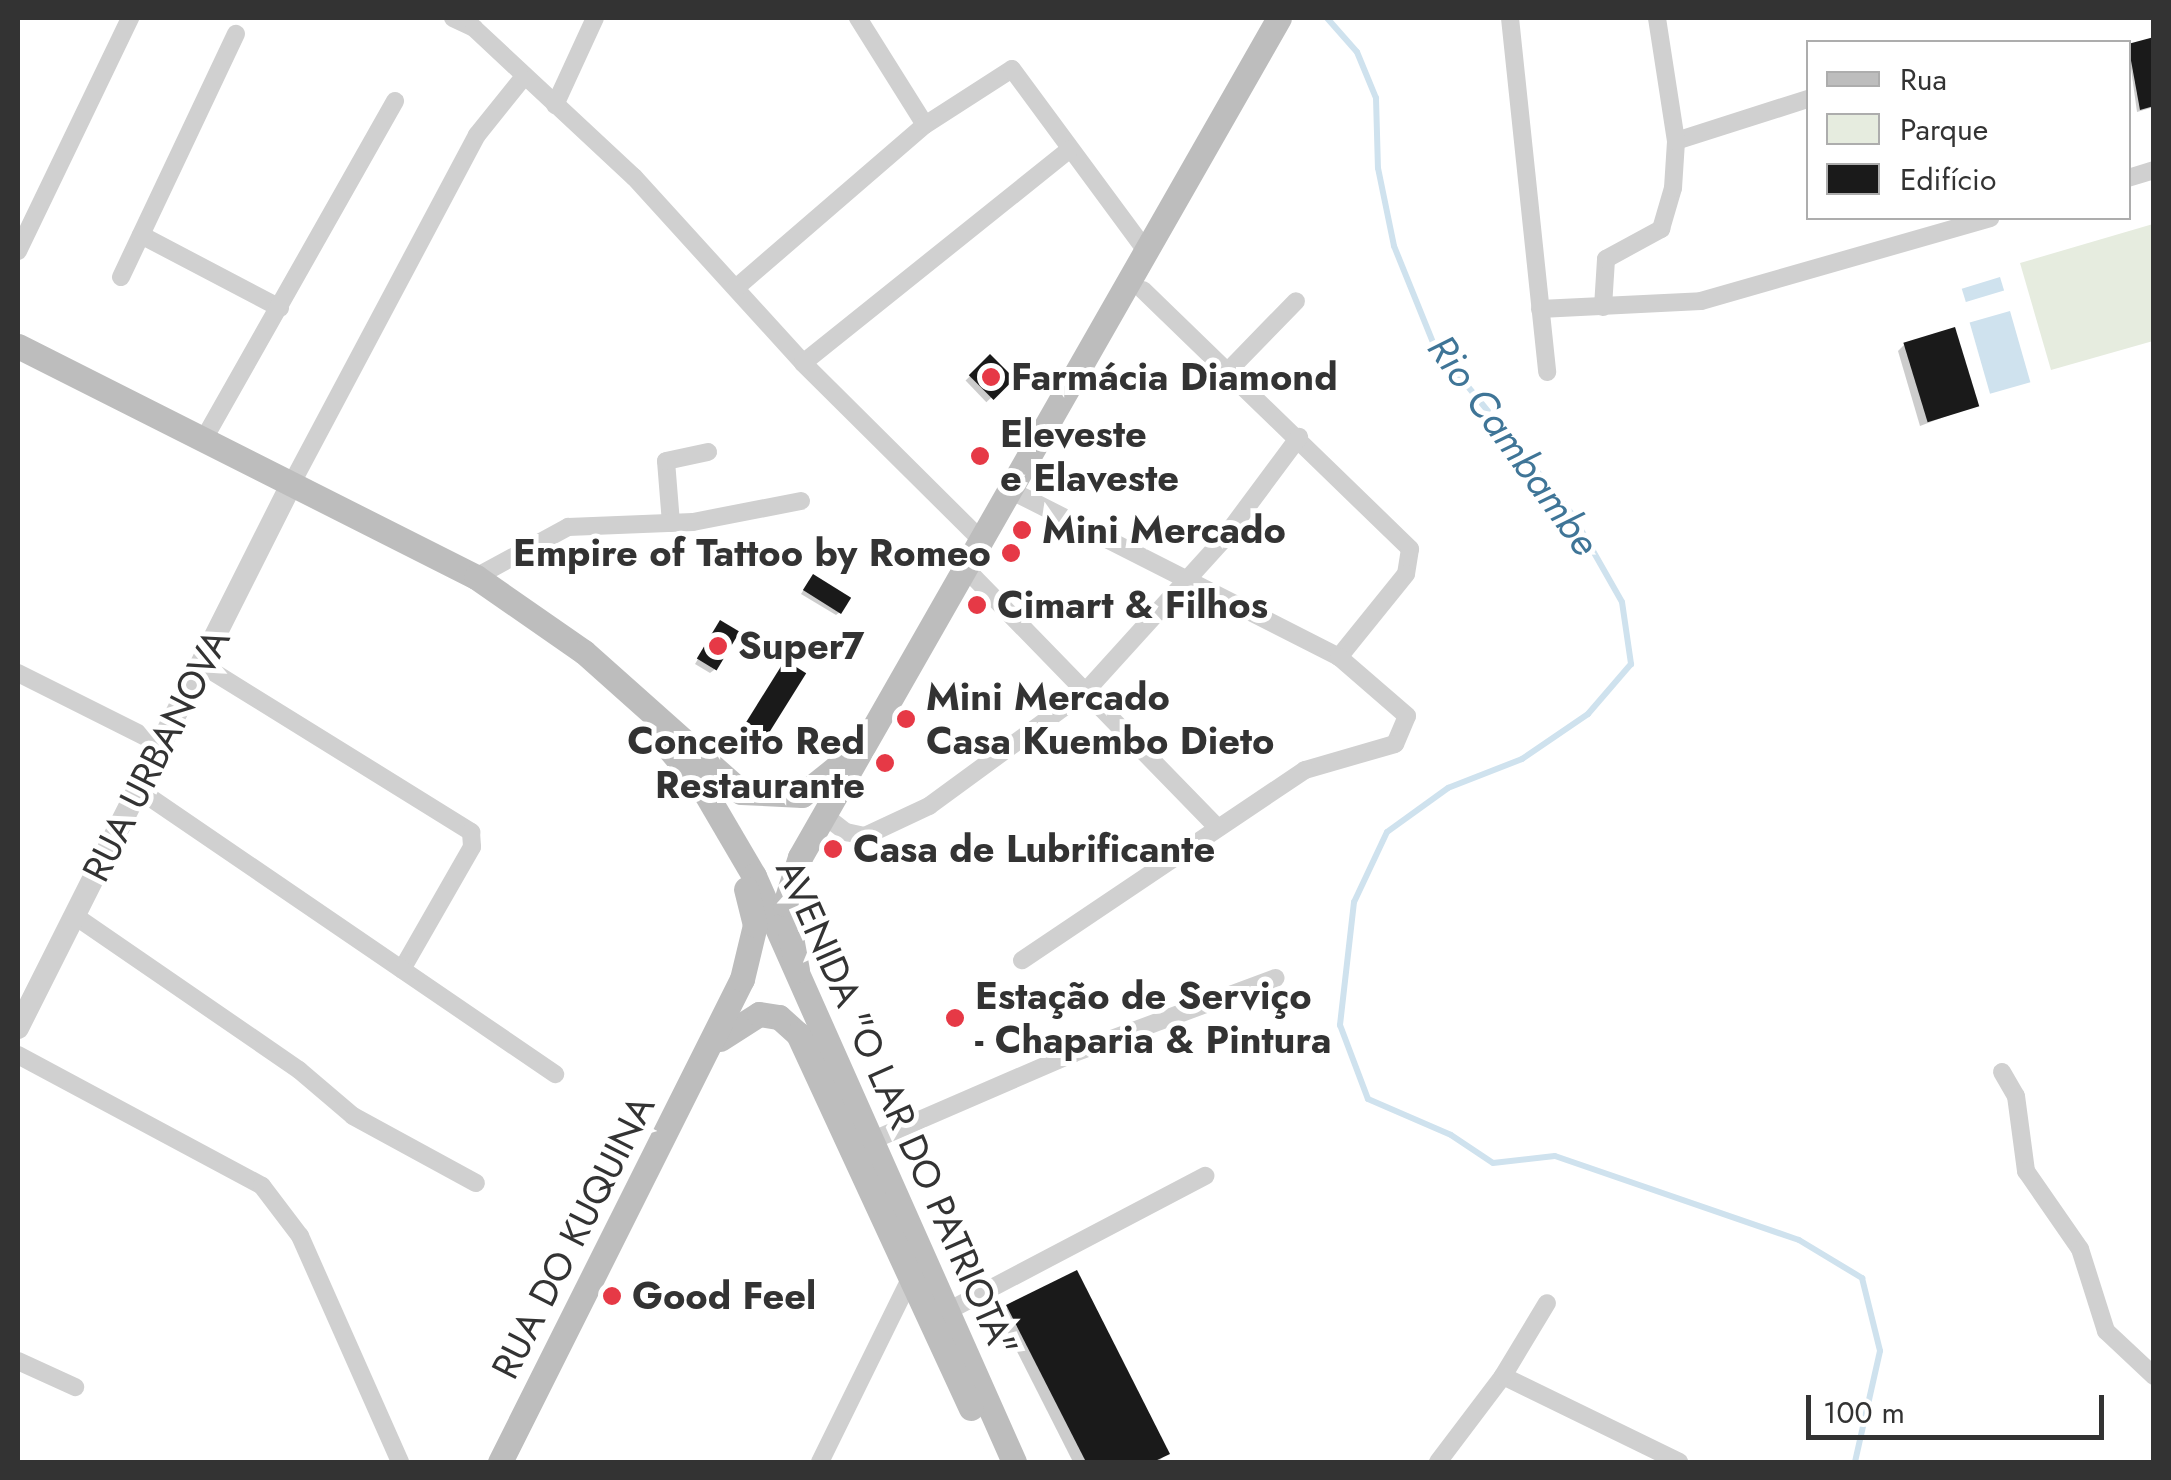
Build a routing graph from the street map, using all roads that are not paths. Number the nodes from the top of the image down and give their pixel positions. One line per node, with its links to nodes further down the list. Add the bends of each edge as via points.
1 (130, 18): 18 (street)
2 (453, 18): 9 (street, via 474,28)
3 (595, 18): 12 (street)
4 (858, 18): 13 (street)
5 (1280, 18): 19 (main road)
6 (1510, 18): 26 (street)
7 (1658, 18): 14 (street)
8 (236, 34): 17 (street)
9 (522, 79): 12 (street); 34 (street, via 477,135)
10 (395, 101): 25 (street)
11 (1806, 101): 14 (street)
12 (555, 105): 21 (street)
13 (925, 125): 15 (street, via 1012,68); 21 (street)
14 (1676, 141): 24 (street, via 1669,212 1650,240 1606,258)
15 (1069, 150): 19 (street); 28 (street)
16 (1983, 220): 24 (street, via 1701,301)
17 (141, 235): 20 (street); 25 (street)
18 (18, 251)
19 (1146, 251): 35 (main road)
20 (121, 277)
21 (737, 287): 28 (street)
22 (1143, 290): 29 (street)
23 (1296, 301): 29 (street)
24 (1603, 306): 26 (street)
25 (280, 308): 31 (street)
26 (1540, 309): 30 (street)
27 (18, 346): 31 (main road, AVENIDA "O LAR DO PATRIOTA")
28 (803, 363): 38 (street)
29 (1229, 370): 32 (street)
30 (1547, 372)
31 (206, 437): 34 (main road, AVENIDA "O LAR DO PATRIOTA")
32 (1299, 437): 41 (street); 42 (street, via 1413,557)
33 (708, 452): 37 (street, via 666,461)
34 (293, 482): 40 (main road, AVENIDA "O LAR DO PATRIOTA"); 43 (street, RUA URBANOVA)
35 (1010, 490): 38 (main road); 41 (street)
36 (802, 501): 37 (street)
37 (670, 523): 40 (street, via 568,527)
38 (981, 540): 39 (main road)
39 (965, 568): 46 (street); 47 (main road)
40 (476, 577): 45 (main road, AVENIDA "O LAR DO PATRIOTA", via 552,627)
41 (1187, 579): 42 (street); 46 (street)
42 (1339, 657): 52 (street, via 1407,716 1396,744 1305,770)
43 (202, 665): 48 (street, RUA URBANOVA); 55 (street, via 471,832 472,846)
44 (18, 673): 48 (street)
45 (612, 679): 47 (main road, AVENIDA "O LAR DO PATRIOTA", via 724,781 755,796 786,798 817,789); 49 (main road, AVENIDA "O LAR DO PATRIOTA")
46 (1086, 691): 51 (street, via 984,772 929,806 865,836 846,832); 52 (street)
47 (868, 732): 51 (main road)
48 (162, 744): 50 (street, RUA URBANOVA)
49 (702, 789): 56 (main road, AVENIDA "O LAR DO PATRIOTA", via 754,876); 59 (main road, AVENIDA "O LAR DO PATRIOTA", via 755,924 749,960)
50 (140, 790): 53 (street, RUA URBANOVA); 55 (street)
51 (824, 815): 56 (main road, via 788,888)
52 (1216, 826): 54 (street, via 1111,906)
53 (75, 916): 58 (street, RUA URBANOVA); 65 (street, via 299,1070 353,1116)
54 (1022, 960)
55 (402, 969): 62 (street)
56 (797, 970): 63 (main road, AVENIDA "O LAR DO PATRIOTA")
57 (1276, 978): 63 (street, via 1074,1053)
58 (18, 1028)
59 (712, 1046): 66 (main road, AVENIDA "O LAR DO PATRIOTA", via 759,1014 779,1018 798,1034); 74 (main road, RUA DO KUQUINA)
60 (18, 1055): 73 (street, via 262,1186 300,1236)
61 (2002, 1072): 71 (street, via 2016,1096 2026,1172 2080,1250 2106,1331)
62 (555, 1074)
63 (870, 1140): 68 (main road, AVENIDA "O LAR DO PATRIOTA")
64 (1205, 1176): 68 (street)
65 (476, 1183)
66 (910, 1280): 75 (street); 76 (main road, AVENIDA "O LAR DO PATRIOTA")
67 (1547, 1303): 70 (street)
68 (946, 1312): 77 (main road, AVENIDA "O LAR DO PATRIOTA")
69 (18, 1361): 72 (street)
70 (1504, 1376): 78 (street); 79 (street)
71 (2154, 1376)
72 (75, 1387)
73 (400, 1462)
74 (500, 1462)
75 (820, 1462)
76 (996, 1462)
77 (1014, 1462)
78 (1438, 1462)
79 (1679, 1462)

